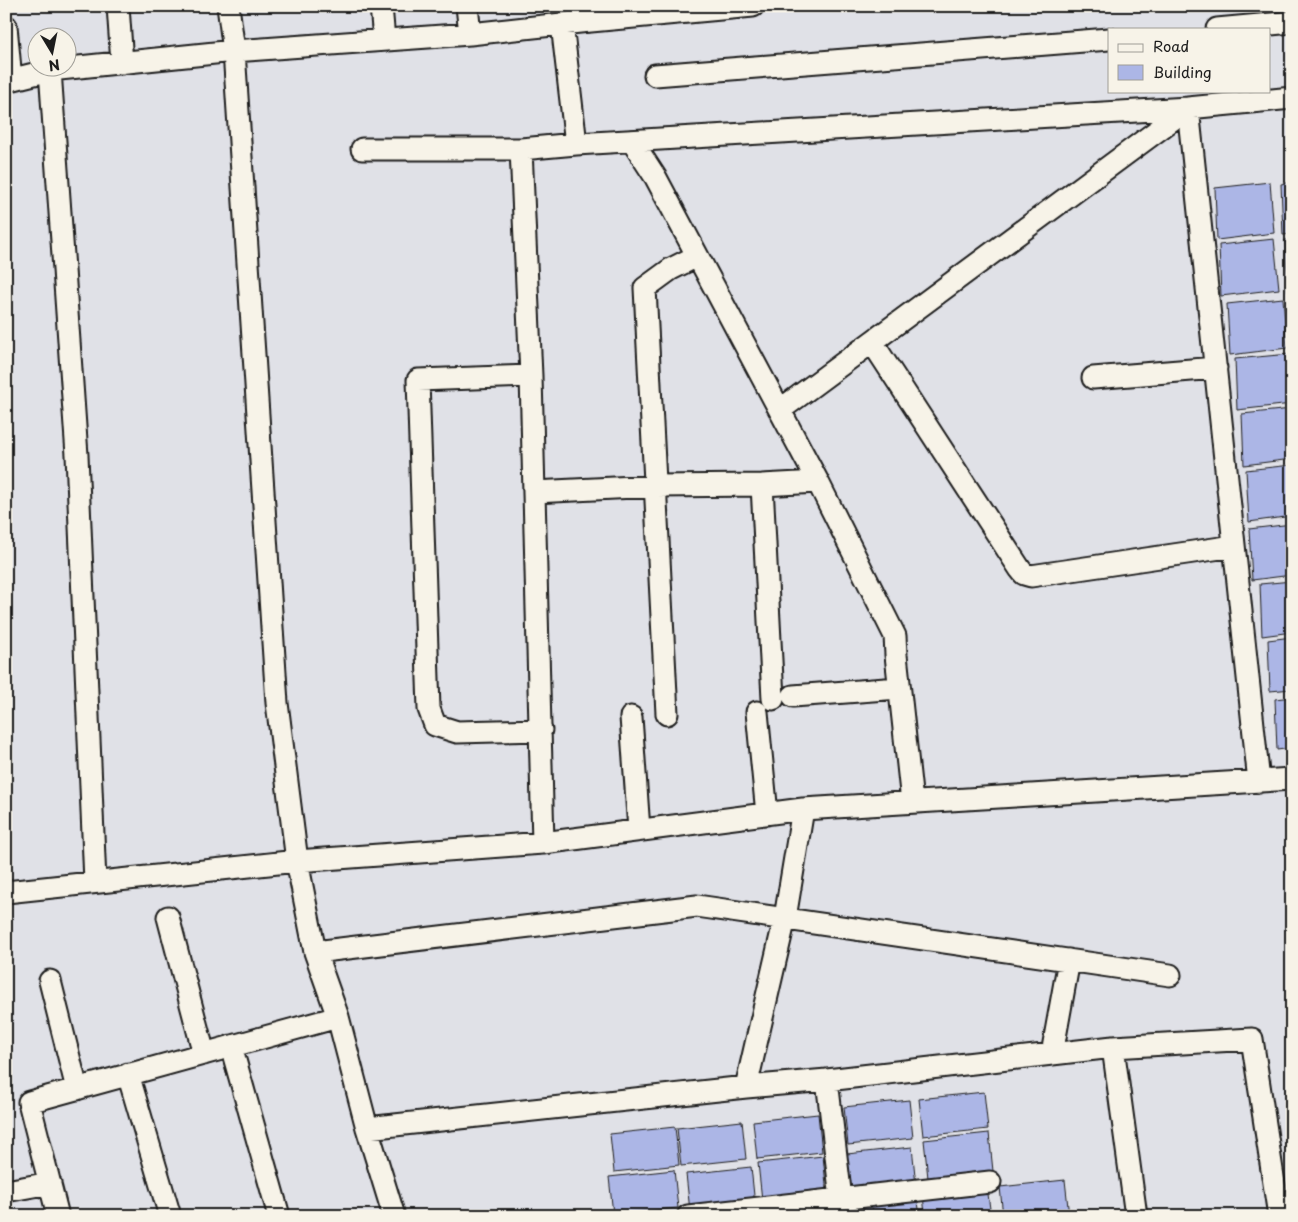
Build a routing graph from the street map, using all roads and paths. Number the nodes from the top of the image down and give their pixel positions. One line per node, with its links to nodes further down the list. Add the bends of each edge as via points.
1 (118, 6): 15 (street)
2 (228, 6): 14 (street)
3 (381, 6): 13 (street)
4 (467, 6): 11 (street)
5 (753, 6): 6 (street)
6 (730, 7): 7 (street)
7 (573, 17): 11 (street); 24 (street)
8 (1292, 22): 10 (street)
9 (6, 26): 20 (street)
10 (1228, 28)
11 (470, 34): 13 (street)
12 (1108, 39): 18 (street)
13 (384, 40): 14 (street)
14 (234, 51): 15 (street); 50 (street, via 277,703)
15 (122, 63): 16 (street)
16 (78, 67)
17 (28, 75): 20 (street)
18 (655, 75)
19 (51, 78): 51 (street, via 77,456)
20 (9, 80)
21 (1292, 98): 22 (street)
22 (1188, 108): 23 (street); 28 (street); 29 (street)
23 (632, 141): 24 (street); 27 (street)
24 (576, 144): 26 (street)
25 (362, 149): 26 (street)
26 (521, 149): 30 (street)
27 (698, 256): 32 (street); 35 (street, via 671,269 645,288)
28 (872, 342): 32 (street); 37 (street, via 1024,574 1031,576)
29 (1216, 368): 31 (street); 37 (street)
30 (531, 376): 36 (street); 42 (street, via 418,380 429,709 435,725 457,732)
31 (1093, 378)
32 (780, 410): 33 (street)
33 (818, 482): 34 (street); 38 (street, via 895,636)
34 (762, 485): 35 (street); 39 (street)
35 (655, 486): 36 (street); 40 (street)
36 (534, 492): 42 (street)
37 (1234, 546): 44 (street)
38 (899, 688): 39 (street); 45 (street)
39 (774, 702): 47 (street)
40 (667, 714)
41 (631, 717): 48 (street)
42 (541, 730): 49 (street)
43 (1292, 779): 44 (street)
44 (1259, 782): 45 (street)
45 (912, 802): 46 (street)
46 (803, 809): 47 (street); 54 (street)
47 (767, 814): 48 (street)
48 (639, 830): 49 (street)
49 (543, 843): 50 (street)
50 (296, 861): 51 (street); 55 (street)
51 (95, 882): 52 (street)
52 (6, 892)
53 (168, 917): 62 (street)
54 (786, 918): 55 (street, via 696,906); 56 (street); 66 (street)
55 (315, 952): 59 (street)
56 (1069, 960): 57 (street); 63 (street)
57 (1170, 975)
58 (50, 981): 67 (street)
59 (338, 1017): 60 (street); 68 (street)
60 (231, 1046): 62 (street); 75 (street)
61 (1114, 1047): 63 (street); 78 (street); 79 (street, via 1252,1039)
62 (204, 1054): 64 (street)
63 (1052, 1054): 65 (street)
64 (128, 1074): 67 (street); 74 (street)
65 (828, 1080): 66 (street); 72 (street)
66 (746, 1086): 68 (street)
67 (77, 1088): 70 (street, via 29,1102)
68 (367, 1128): 76 (street)
69 (990, 1182): 72 (street)
70 (50, 1183): 71 (street); 73 (street)
71 (6, 1191)
72 (842, 1208): 77 (street)
73 (58, 1216)
74 (170, 1216)
75 (279, 1216)
76 (394, 1216)
77 (688, 1216)
78 (1136, 1216)
79 (1279, 1216)

